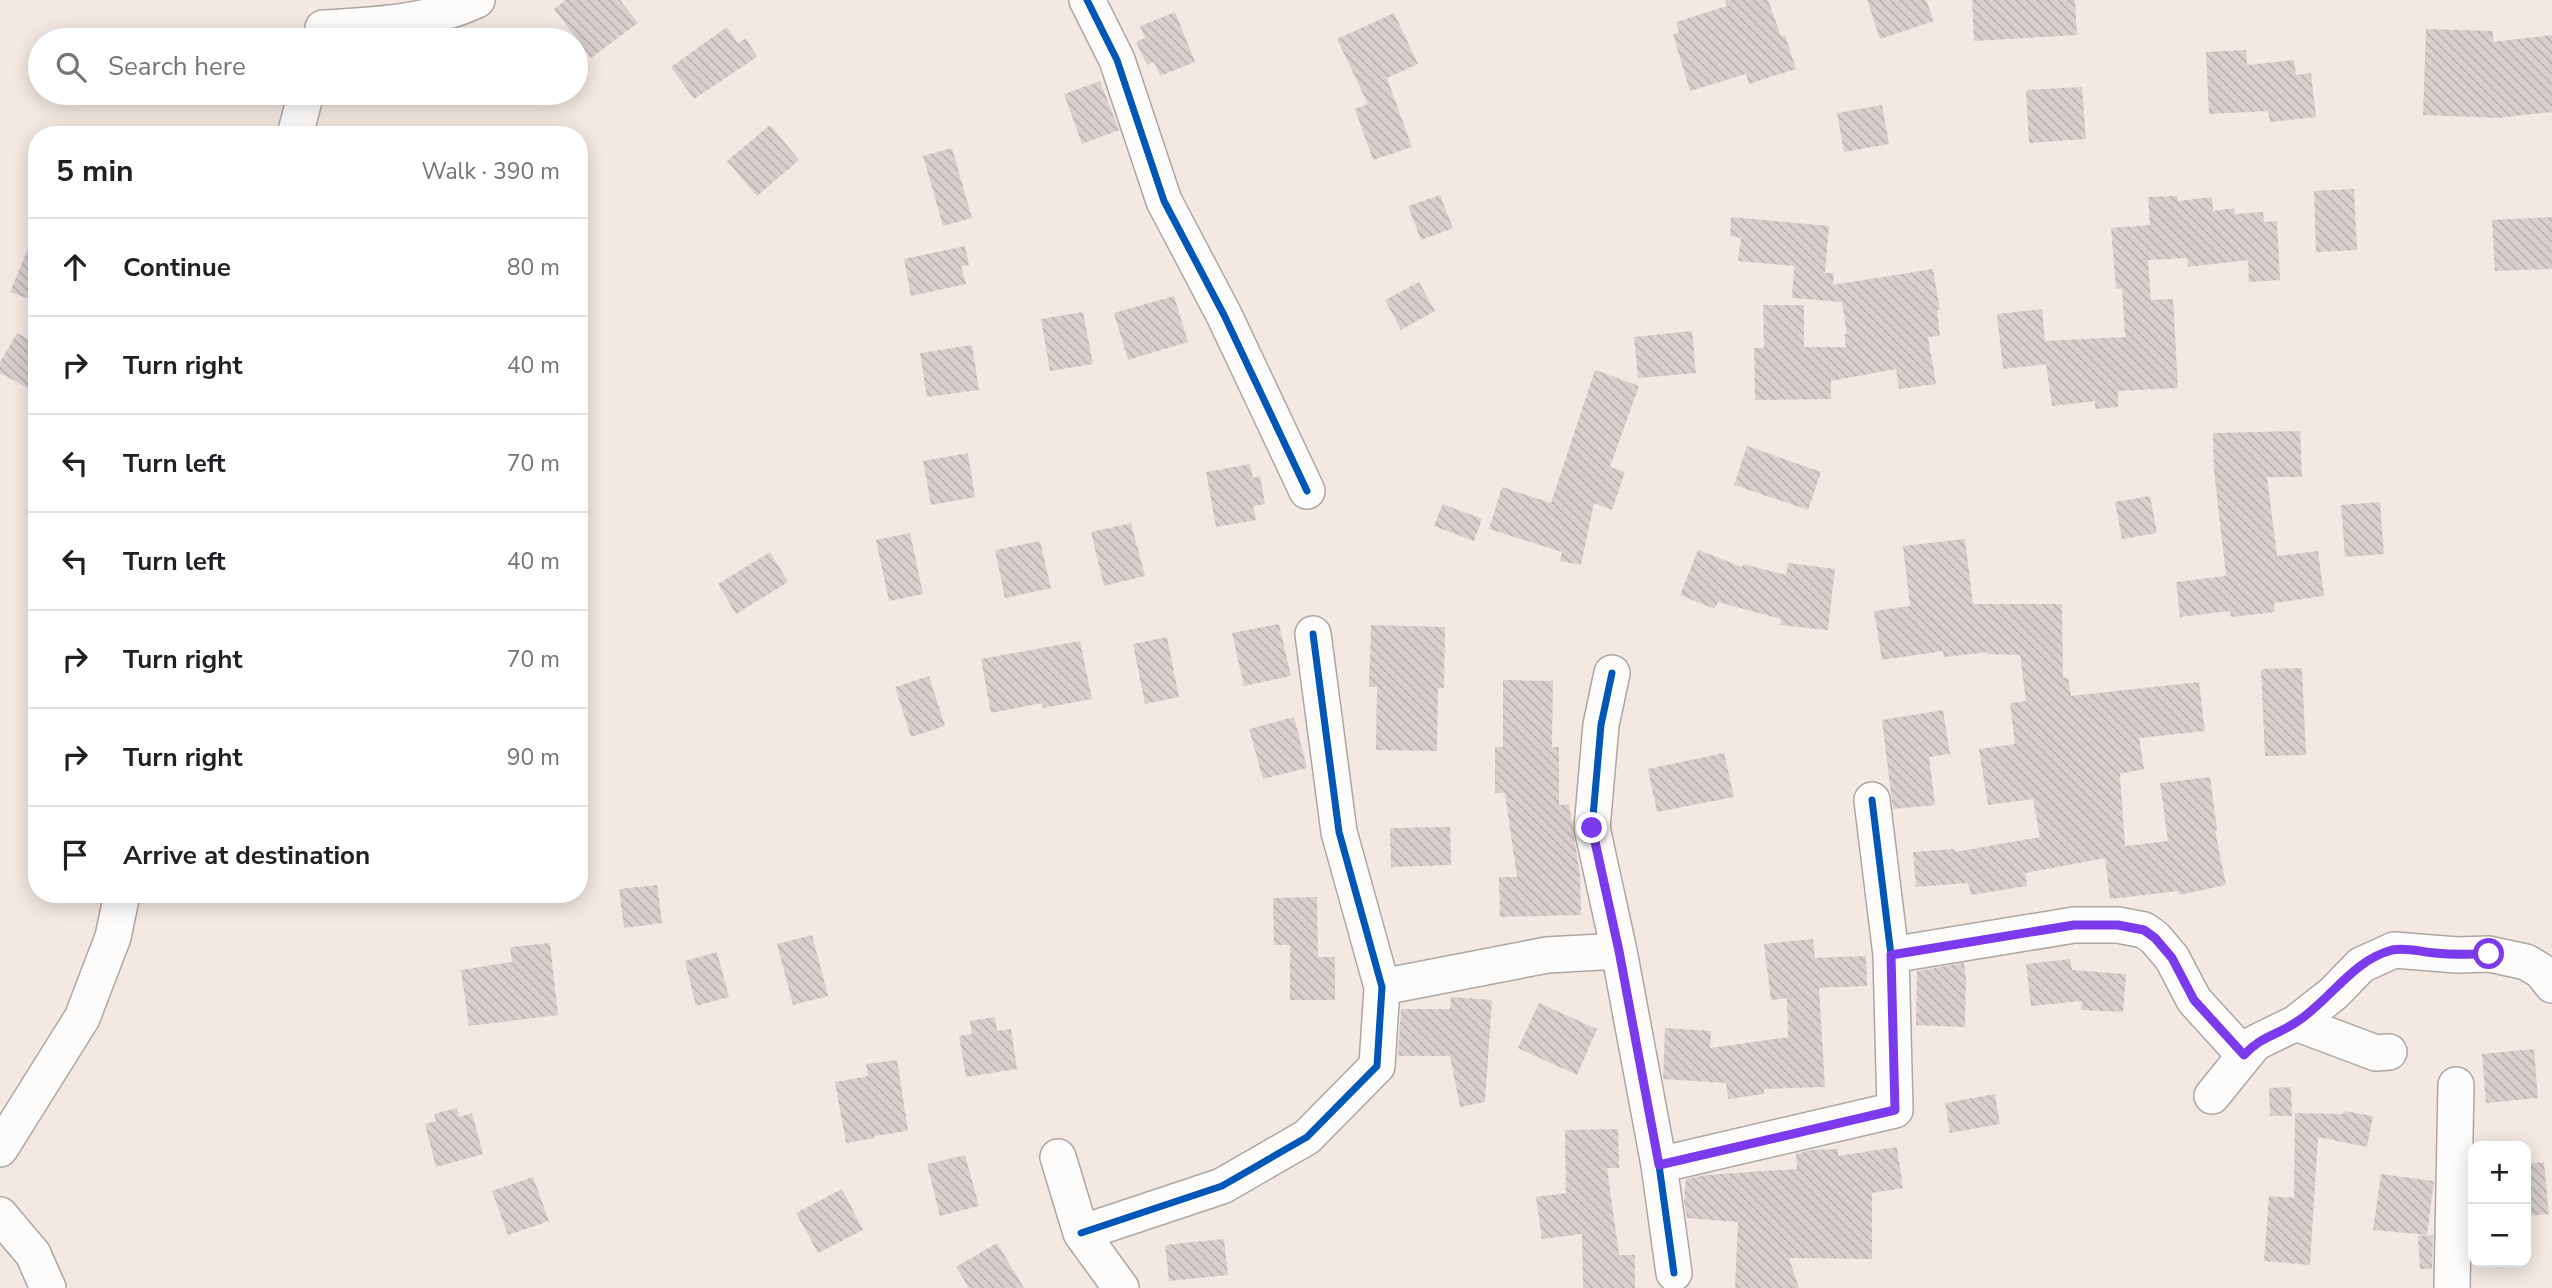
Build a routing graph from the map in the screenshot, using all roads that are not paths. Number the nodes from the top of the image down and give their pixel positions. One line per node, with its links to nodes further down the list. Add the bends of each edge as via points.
1 (477, 0): 3 (street, via 457,10 397,24)
2 (1087, 0): 6 (street, via 1117,60 1164,201)
3 (321, 23)
4 (303, 105): 5 (street)
5 (297, 126)
6 (1307, 491)
7 (1313, 634): 14 (street, via 1339,832)
8 (1612, 673): 11 (street, via 1601,725 1592,828)
9 (1872, 800): 12 (street)
10 (120, 903): 20 (street, via 113,936 82,1018)
11 (1619, 951): 14 (street, via 1547,955); 22 (street)
12 (1891, 955): 17 (street, via 2074,925 2144,930 2172,958 2194,1000); 22 (street, via 1895,1110)
13 (2552, 985): 15 (street, via 2526,962 2489,954 2394,950 2361,965)
14 (1382, 987): 24 (street, via 1377,1066 1307,1137 1222,1186)
15 (2296, 1023): 16 (street, via 2376,1053); 17 (street, via 2255,1043)
16 (2389, 1052)
17 (2244, 1055): 19 (street)
18 (2456, 1085): 28 (street)
19 (2212, 1096)
20 (0, 1149)
21 (1058, 1157): 24 (street)
22 (1659, 1165): 25 (street)
23 (0, 1215): 26 (street, via 33,1254)
24 (1082, 1233): 27 (street)
25 (1674, 1273)
26 (48, 1288)
27 (1121, 1288)
28 (2452, 1288)

